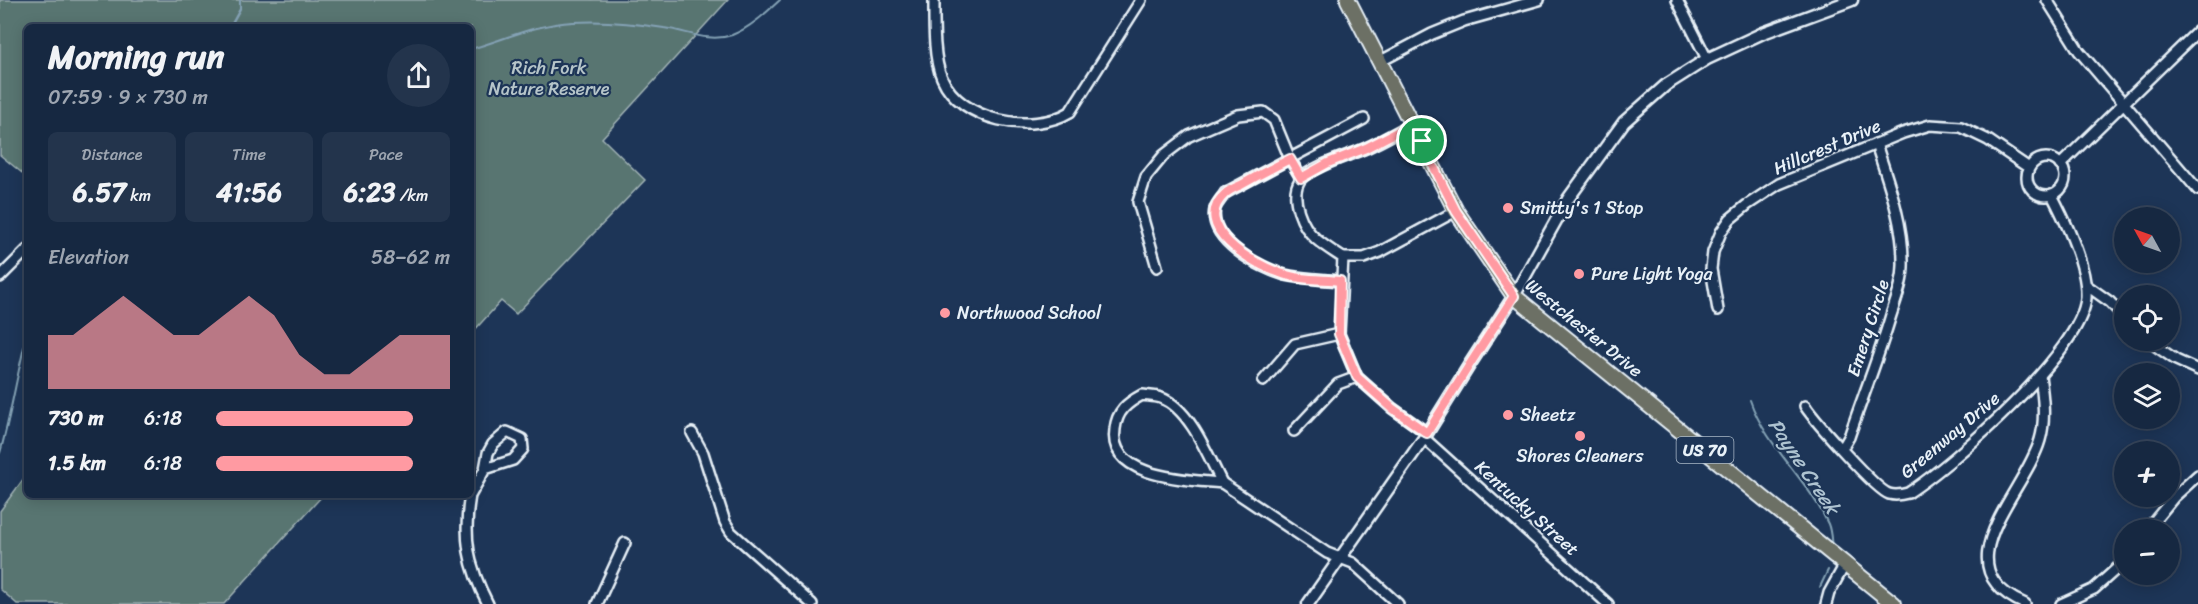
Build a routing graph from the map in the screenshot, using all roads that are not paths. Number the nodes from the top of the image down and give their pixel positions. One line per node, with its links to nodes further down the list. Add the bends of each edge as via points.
1 (934, 0): 2 (street, via 938,65 949,90 973,111 1022,123 1057,120 1070,112)
2 (1141, 0)
3 (1348, 0): 10 (main road, Westchester Drive / US 70)
4 (1539, 0): 10 (street, via 1464,21)
5 (1677, 0): 9 (street)
6 (1852, 0): 9 (street)
7 (2047, 0): 11 (street, via 2079,51)
8 (2198, 31): 11 (street)
9 (1707, 59): 28 (street, via 1666,85 1624,122 1568,199)
10 (1381, 61): 13 (main road, Westchester Drive / US 70)
11 (2123, 103): 16 (street); 19 (street)
12 (1364, 119): 15 (street)
13 (1412, 124): 18 (street); 21 (main road, Westchester Drive / US 70)
14 (1875, 144): 17 (street, Hillcrest Drive, via 1930,125 1960,127 1988,140); 30 (street, Hillcrest Drive, via 1779,184 1730,219 1713,252 1711,269); 41 (street, Emery Circle, via 1900,230 1903,261 1887,328)
15 (1290, 159): 18 (street); 24 (street, via 1274,120 1263,112 1238,115 1189,136 1172,149 1146,177 1138,202); 26 (street, via 1225,193 1215,208 1218,229 1234,248 1264,267 1298,278)
16 (2060, 165): 17 (street, via 2044,158); 20 (street, via 2064,182)
17 (2029, 168): 20 (street, via 2029,187 2039,195)
18 (1301, 178): 23 (street, via 1296,188 1296,205 1303,220 1314,238)
19 (2198, 190)
20 (2052, 195): 27 (street, Greenway Drive, via 2083,264)
21 (1456, 211): 23 (street, via 1380,252 1364,258); 28 (main road, Westchester Drive / US 70)
22 (24, 253): 25 (street)
23 (1342, 258): 26 (street)
24 (1157, 267)
25 (0, 277)
26 (1340, 281): 31 (street)
27 (2086, 285): 29 (street); 34 (street, Greenway Drive, via 2082,315)
28 (1514, 296): 40 (street); 50 (main road, Westchester Drive / US 70)
29 (2114, 306)
30 (1718, 310)
31 (1339, 334): 35 (street); 36 (street, via 1295,344)
32 (2163, 351): 33 (street)
33 (2198, 370)
34 (2040, 376): 41 (street, Greenway Drive, via 1997,419 1908,493 1893,495 1881,490); 60 (street, via 2040,440 1992,531 1986,553 1996,583)
35 (1357, 377): 38 (street, via 1338,384); 40 (street, Kentucky Street)
36 (1263, 381)
37 (1804, 406): 41 (street, Greenway Drive)
38 (1293, 431)
39 (692, 433): 54 (street, via 704,453 731,532)
40 (1426, 435): 49 (street); 57 (street, Kentucky Street)
41 (1842, 449)
42 (485, 468): 42 (street, via 513,460 523,449 522,439 507,432 500,436 488,453); 45 (street)
43 (2198, 475): 47 (street)
44 (1222, 483): 44 (street, via 1198,435 1179,410 1162,398 1142,395 1127,403 1114,432 1125,458 1136,467 1165,478); 49 (street)
45 (474, 488)
46 (470, 498): 52 (street, via 466,518 468,551 475,580)
47 (2156, 519)
48 (625, 543): 53 (street)
49 (1340, 558): 55 (street); 56 (street, via 1353,563)
50 (1845, 564): 58 (street); 59 (main road, Westchester Drive / US 70)
51 (2114, 571): 61 (street, via 2094,589)
52 (488, 604)
53 (597, 604)
54 (812, 604)
55 (1308, 604)
56 (1398, 604)
57 (1608, 604)
58 (1826, 604)
59 (1894, 604)
60 (2025, 604)
61 (2061, 604)

